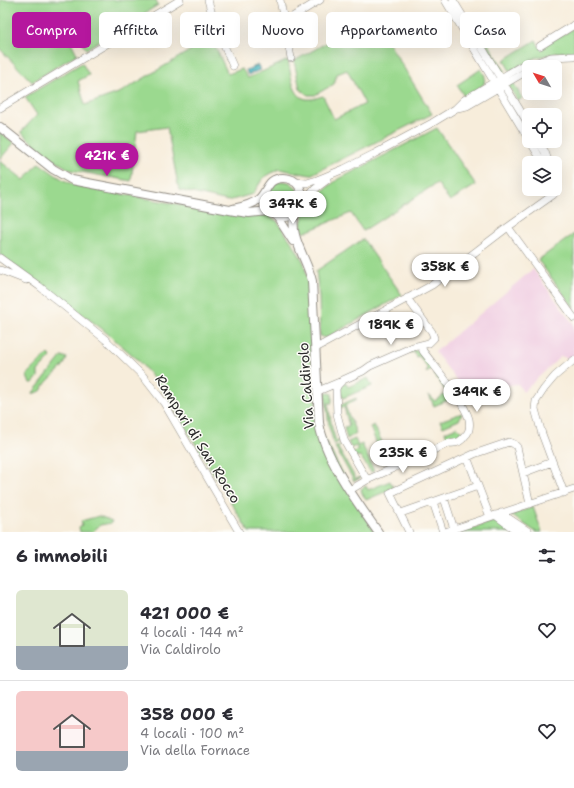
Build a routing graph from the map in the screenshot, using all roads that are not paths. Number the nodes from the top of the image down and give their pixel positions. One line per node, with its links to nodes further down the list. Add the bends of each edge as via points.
1 (180, 0): 22 (street)
2 (208, 0): 18 (street, via 215,25)
3 (280, 0): 7 (street)
4 (320, 0): 8 (street)
5 (445, 0): 9 (street)
6 (453, 0): 9 (street)
7 (282, 12)
8 (300, 12)
9 (460, 19)
10 (574, 25): 11 (street)
11 (540, 46)
12 (289, 48): 16 (street)
13 (476, 48): 21 (street)
14 (479, 48): 20 (street)
15 (574, 56): 17 (street, via 551,57)
16 (291, 58)
17 (544, 60)
18 (233, 66)
19 (522, 66): 20 (street)
20 (502, 81): 21 (street); 23 (street)
21 (495, 86): 24 (street); 28 (street, via 402,140)
22 (0, 108)
23 (522, 114)
24 (522, 126)
25 (0, 127): 33 (main road, via 53,169 72,180)
26 (538, 148): 27 (street)
27 (542, 154)
28 (344, 169): 29 (street, via 307,183); 32 (street, via 315,189)
29 (294, 182): 30 (main road, via 286,178 276,179 267,186); 32 (main road, via 302,193)
30 (264, 194): 33 (main road, via 248,205); 34 (main road)
31 (553, 196): 37 (street)
32 (300, 206): 35 (main road)
33 (222, 209): 34 (main road, via 242,212)
34 (268, 211): 36 (main road, Via Caldirolo)
35 (295, 213): 36 (main road, via 288,217); 38 (main road, Via Caldirolo, via 293,230)
36 (277, 216): 38 (main road, Via Caldirolo)
37 (508, 226): 42 (street, via 441,279); 43 (street)
38 (300, 250): 46 (main road, Via Caldirolo, via 308,265 312,281)
39 (0, 258): 41 (street, Rampari di San Rocco)
40 (0, 270): 41 (street, Rampari di San Rocco)
41 (38, 286): 66 (street, Rampari di San Rocco, via 111,344 152,386)
42 (407, 298): 44 (street, via 434,335); 46 (street)
43 (574, 318)
44 (429, 343): 45 (street); 47 (street, via 426,352)
45 (421, 345): 47 (street); 49 (street)
46 (316, 348): 50 (main road, Via Caldirolo)
47 (428, 357): 55 (street, via 464,407 470,426 467,434 457,443 449,443)
48 (574, 360): 53 (street, via 547,386 536,401 535,414)
49 (343, 380): 50 (street); 51 (street, via 338,385)
50 (318, 391): 51 (street, via 326,390); 58 (main road, Via Caldirolo, via 323,440)
51 (337, 394): 55 (street, via 338,414 344,440)
52 (467, 457): 54 (street, via 509,442 518,447); 56 (street); 63 (street, via 390,493)
53 (552, 462): 54 (street); 59 (street)
54 (523, 473): 62 (street)
55 (367, 480): 58 (street)
56 (478, 486): 60 (street); 64 (street)
57 (574, 489): 59 (street)
58 (350, 490): 67 (main road, Via Caldirolo)
59 (564, 492): 62 (street)
60 (444, 498): 61 (street); 65 (street)
61 (433, 502): 63 (street); 69 (street)
62 (530, 504): 64 (street)
63 (400, 513): 68 (street)
64 (496, 515): 65 (street); 70 (street); 71 (street)
65 (454, 529): 69 (street)
66 (239, 532)
67 (378, 532)
68 (409, 532)
69 (444, 532)
70 (518, 532)
71 (528, 532)

